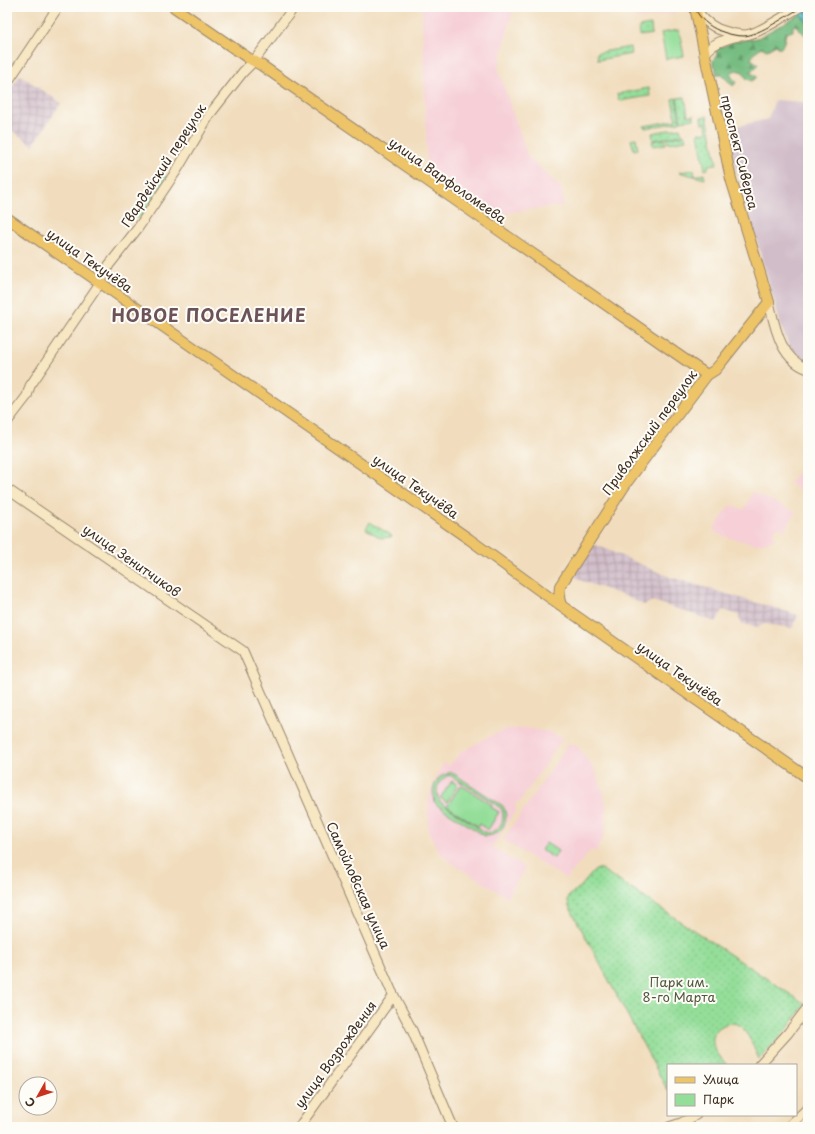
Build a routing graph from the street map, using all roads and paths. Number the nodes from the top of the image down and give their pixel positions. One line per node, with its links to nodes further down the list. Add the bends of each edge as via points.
1 (58, 7): 11 (street)
2 (174, 7): 10 (main road, улица Варфоломеева)
3 (294, 7): 10 (street, Гвардейский переулок)
4 (695, 7): 6 (street, via 699,15); 7 (main road, проспект Сиверса)
5 (800, 7): 8 (street, via 757,31)
6 (711, 25): 7 (street, via 704,28); 8 (street, via 728,33)
7 (700, 34): 9 (main road, проспект Сиверса)
8 (744, 35): 9 (street, via 712,46)
9 (704, 55): 14 (main road, проспект Сиверса, via 731,179)
10 (254, 61): 13 (street, Гвардейский переулок, via 242,72 210,114 177,170 138,228 109,265); 16 (main road, улица Варфоломеева)
11 (7, 83)
12 (7, 218): 13 (main road, улица Текучёва)
13 (100, 283): 17 (street, Гвардейский переулок, via 30,386 27,396); 20 (main road, улица Текучёва, via 469,538)
14 (769, 302): 15 (street, via 777,332 787,353 794,361); 16 (main road, Приволжский переулок, via 715,370)
15 (808, 369)
16 (707, 375): 19 (main road, Приволжский переулок, via 627,482)
17 (7, 422)
18 (7, 489): 22 (street, улица Зенитчиков)
19 (560, 586): 20 (main road, via 551,590); 21 (main road)
20 (539, 590): 21 (main road, улица Текучёва)
21 (561, 605): 23 (main road, улица Текучёва)
22 (243, 651): 24 (street, Самойловская улица)
23 (808, 778)
24 (393, 996): 29 (street, улица Возрождения); 30 (street, Самойловская улица, via 412,1030)
25 (808, 1007): 26 (street)
26 (760, 1064)
27 (808, 1108): 32 (street)
28 (694, 1116): 31 (street)
29 (299, 1127)
30 (453, 1127)
31 (669, 1127)
32 (788, 1127)

